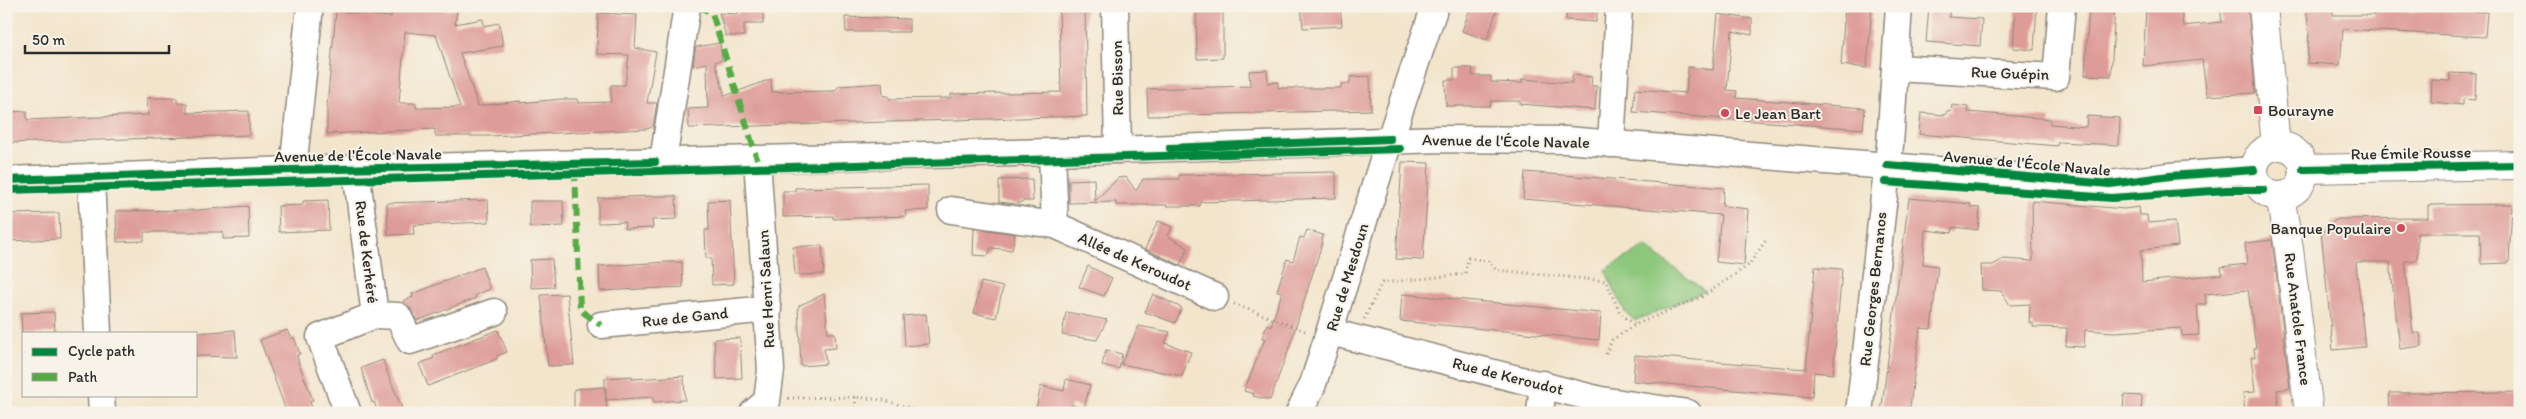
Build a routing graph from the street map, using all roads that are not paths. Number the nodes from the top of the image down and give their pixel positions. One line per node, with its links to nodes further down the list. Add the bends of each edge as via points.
1 (310, 6): 20 (street)
2 (687, 6): 16 (street)
3 (1115, 6): 13 (street, Rue Bisson)
4 (1435, 6): 10 (street, Rue de Mesdoun)
5 (1619, 6): 11 (street)
6 (1899, 6): 9 (street, Rue Georges Bernanos)
7 (2062, 6): 9 (street, Rue Guépin, via 2056,77)
8 (2264, 6): 12 (main road)
9 (1895, 68): 17 (street, Rue Georges Bernanos)
10 (1390, 139): 11 (street, Avenue de l'École Navale, via 1566,140); 13 (street, Avenue de l'École Navale); 34 (street, Rue de Mesdoun)
11 (1611, 144): 17 (street, Avenue de l'École Navale)
12 (2276, 146): 19 (main road, via 2291,149); 22 (main road, via 2260,154)
13 (1118, 150): 14 (street, Avenue de l'École Navale)
14 (1052, 152): 15 (street, Avenue de l'École Navale); 27 (street)
15 (757, 159): 16 (street, Avenue de l'École Navale); 29 (street, Rue Henri Salaun)
16 (663, 161): 21 (street, Avenue de l'École Navale)
17 (1887, 165): 22 (street, Avenue de l'École Navale, via 2110,184); 43 (street, Rue Georges Bernanos)
18 (2520, 165): 19 (main road, Rue Émile Rousse)
19 (2303, 168): 25 (main road, via 2300,184 2295,190)
20 (293, 170): 21 (street, Avenue de l'École Navale); 23 (street, Avenue de l'École Navale)
21 (356, 170): 31 (street, Rue de Kerhéré)
22 (2254, 170): 25 (main road, via 2263,190)
23 (91, 177): 24 (street, Avenue de l'École Navale); 33 (street)
24 (6, 180)
25 (2280, 196): 44 (main road, Rue Anatole France)
26 (951, 210): 27 (street, Allée de Keroudot)
27 (1055, 226): 28 (street, Allée de Keroudot)
28 (1215, 297)
29 (768, 309): 32 (street, Rue de Gand); 37 (street, Rue Henri Salaun, via 771,370)
30 (494, 312): 31 (street, via 410,341 398,316)
31 (375, 315): 39 (street, Rue de Kerhéré, via 320,337)
32 (601, 326)
33 (98, 332)
34 (1328, 336): 35 (street, Rue de Keroudot); 40 (street, Rue de Mesdoun, via 1313,384)
35 (1543, 384): 41 (street); 42 (street, Rue de Keroudot, via 1601,400)
36 (101, 396): 38 (street)
37 (760, 404)
38 (102, 413)
39 (348, 413)
40 (1299, 413)
41 (1540, 413)
42 (1688, 413)
43 (1859, 413)
44 (2309, 413)

